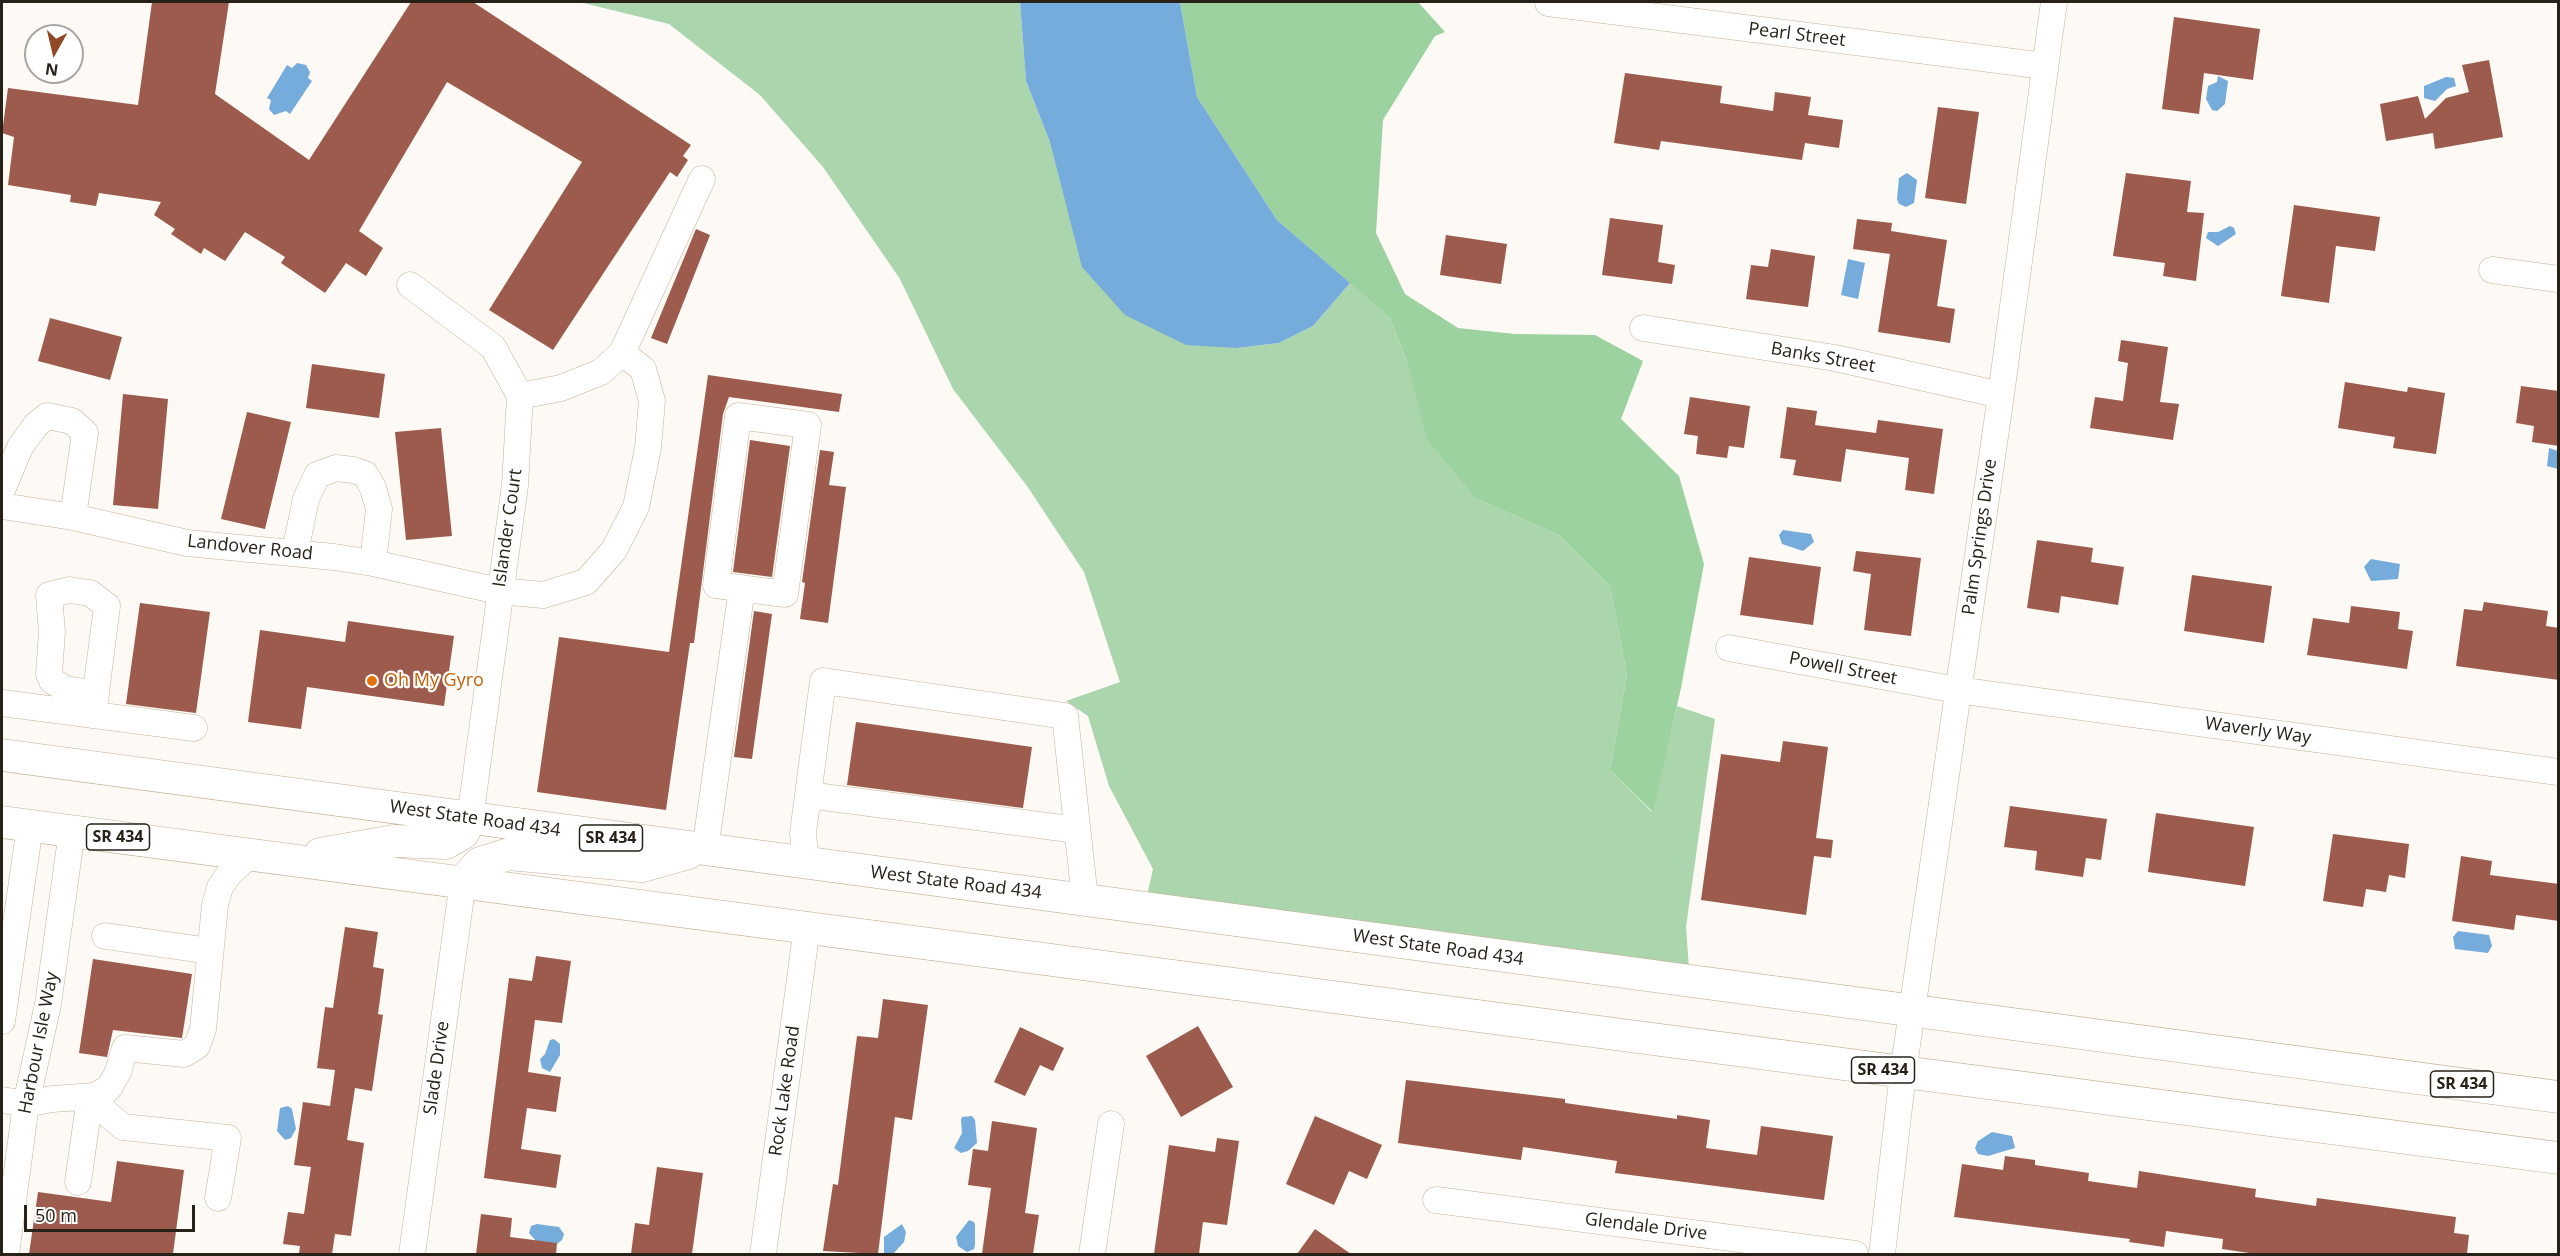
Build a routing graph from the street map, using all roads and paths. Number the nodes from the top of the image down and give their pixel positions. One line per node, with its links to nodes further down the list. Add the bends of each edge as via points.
1 (2054, 2): 3 (street, Palm Springs Drive)
2 (1548, 3): 3 (street, Pearl Street)
3 (2045, 66): 10 (street, Palm Springs Drive)
4 (702, 178): 9 (street)
5 (2492, 270): 6 (street)
6 (2559, 279)
7 (410, 285): 11 (street, via 492,347)
8 (1643, 328): 10 (street, Banks Street, via 1835,358)
9 (622, 353): 11 (street, via 601,372 561,388); 18 (street, Landover Road, via 643,369 652,401 648,448 636,507 614,550 586,582 543,595)
10 (2001, 395): 20 (street, Palm Springs Drive)
11 (520, 396): 18 (street, Islander Court, via 515,485)
12 (2, 490): 14 (street, via 20,447 36,425 47,416 72,421 85,433)
13 (2, 506): 14 (street, Landover Road)
14 (73, 517): 15 (street, Landover Road, via 187,543)
15 (295, 552): 16 (street, Landover Road); 16 (street, via 306,499 317,474 336,468 352,470 365,474 379,510)
16 (373, 563): 18 (street, Landover Road)
17 (742, 588): 17 (street, via 785,594 808,425 738,416 716,585); 30 (street)
18 (499, 591): 26 (street, Islander Court)
19 (1729, 648): 20 (street, Powell Street)
20 (1957, 690): 24 (street, Waverly Way); 39 (street, Palm Springs Drive)
21 (2, 703): 22 (street, via 95,704)
22 (194, 728)
23 (2, 755): 26 (main road, West State Road 434 / SR 434)
24 (2559, 772)
25 (808, 795): 28 (street); 28 (street, via 823,681 1065,716); 33 (street, via 803,833)
26 (470, 819): 30 (main road, West State Road 434 / SR 434); 32 (main road, via 463,833 446,843 394,841)
27 (16, 824): 29 (main road, SR 434); 40 (street)
28 (1077, 830): 35 (street)
29 (72, 831): 31 (main road, SR 434); 44 (street, Harbour Isle Way, via 48,1004)
30 (701, 850): 33 (main road, West State Road 434 / SR 434); 34 (main road, via 642,866 509,854 480,863)
31 (251, 854): 32 (main road, SR 434); 38 (street, via 220,887)
32 (290, 859): 34 (main road, SR 434)
33 (806, 864): 35 (main road, West State Road 434 / SR 434)
34 (463, 881): 36 (main road, SR 434); 51 (street, Slade Drive)
35 (1085, 899): 39 (main road, West State Road 434 / SR 434)
36 (807, 927): 41 (main road, SR 434); 52 (street, Rock Lake Road)
37 (105, 936): 38 (street)
38 (210, 951): 42 (street, via 203,1029 197,1046 184,1054 125,1048 109,1088)
39 (1912, 1010): 41 (street, Palm Springs Drive); 43 (main road, SR 434)
40 (2, 1021)
41 (1903, 1072): 46 (main road, SR 434); 55 (street, Palm Springs Drive)
42 (92, 1097): 44 (street); 47 (street); 48 (street, via 123,1127 228,1138)
43 (2559, 1097)
44 (14, 1102): 50 (street, Harbour Isle Way)
45 (1111, 1124): 53 (street)
46 (2559, 1158)
47 (78, 1182)
48 (218, 1198)
49 (1436, 1200): 54 (street, Glendale Drive)
50 (6, 1254)
51 (412, 1254)
52 (763, 1254)
53 (1092, 1254)
54 (1855, 1254)
55 (1882, 1254)

